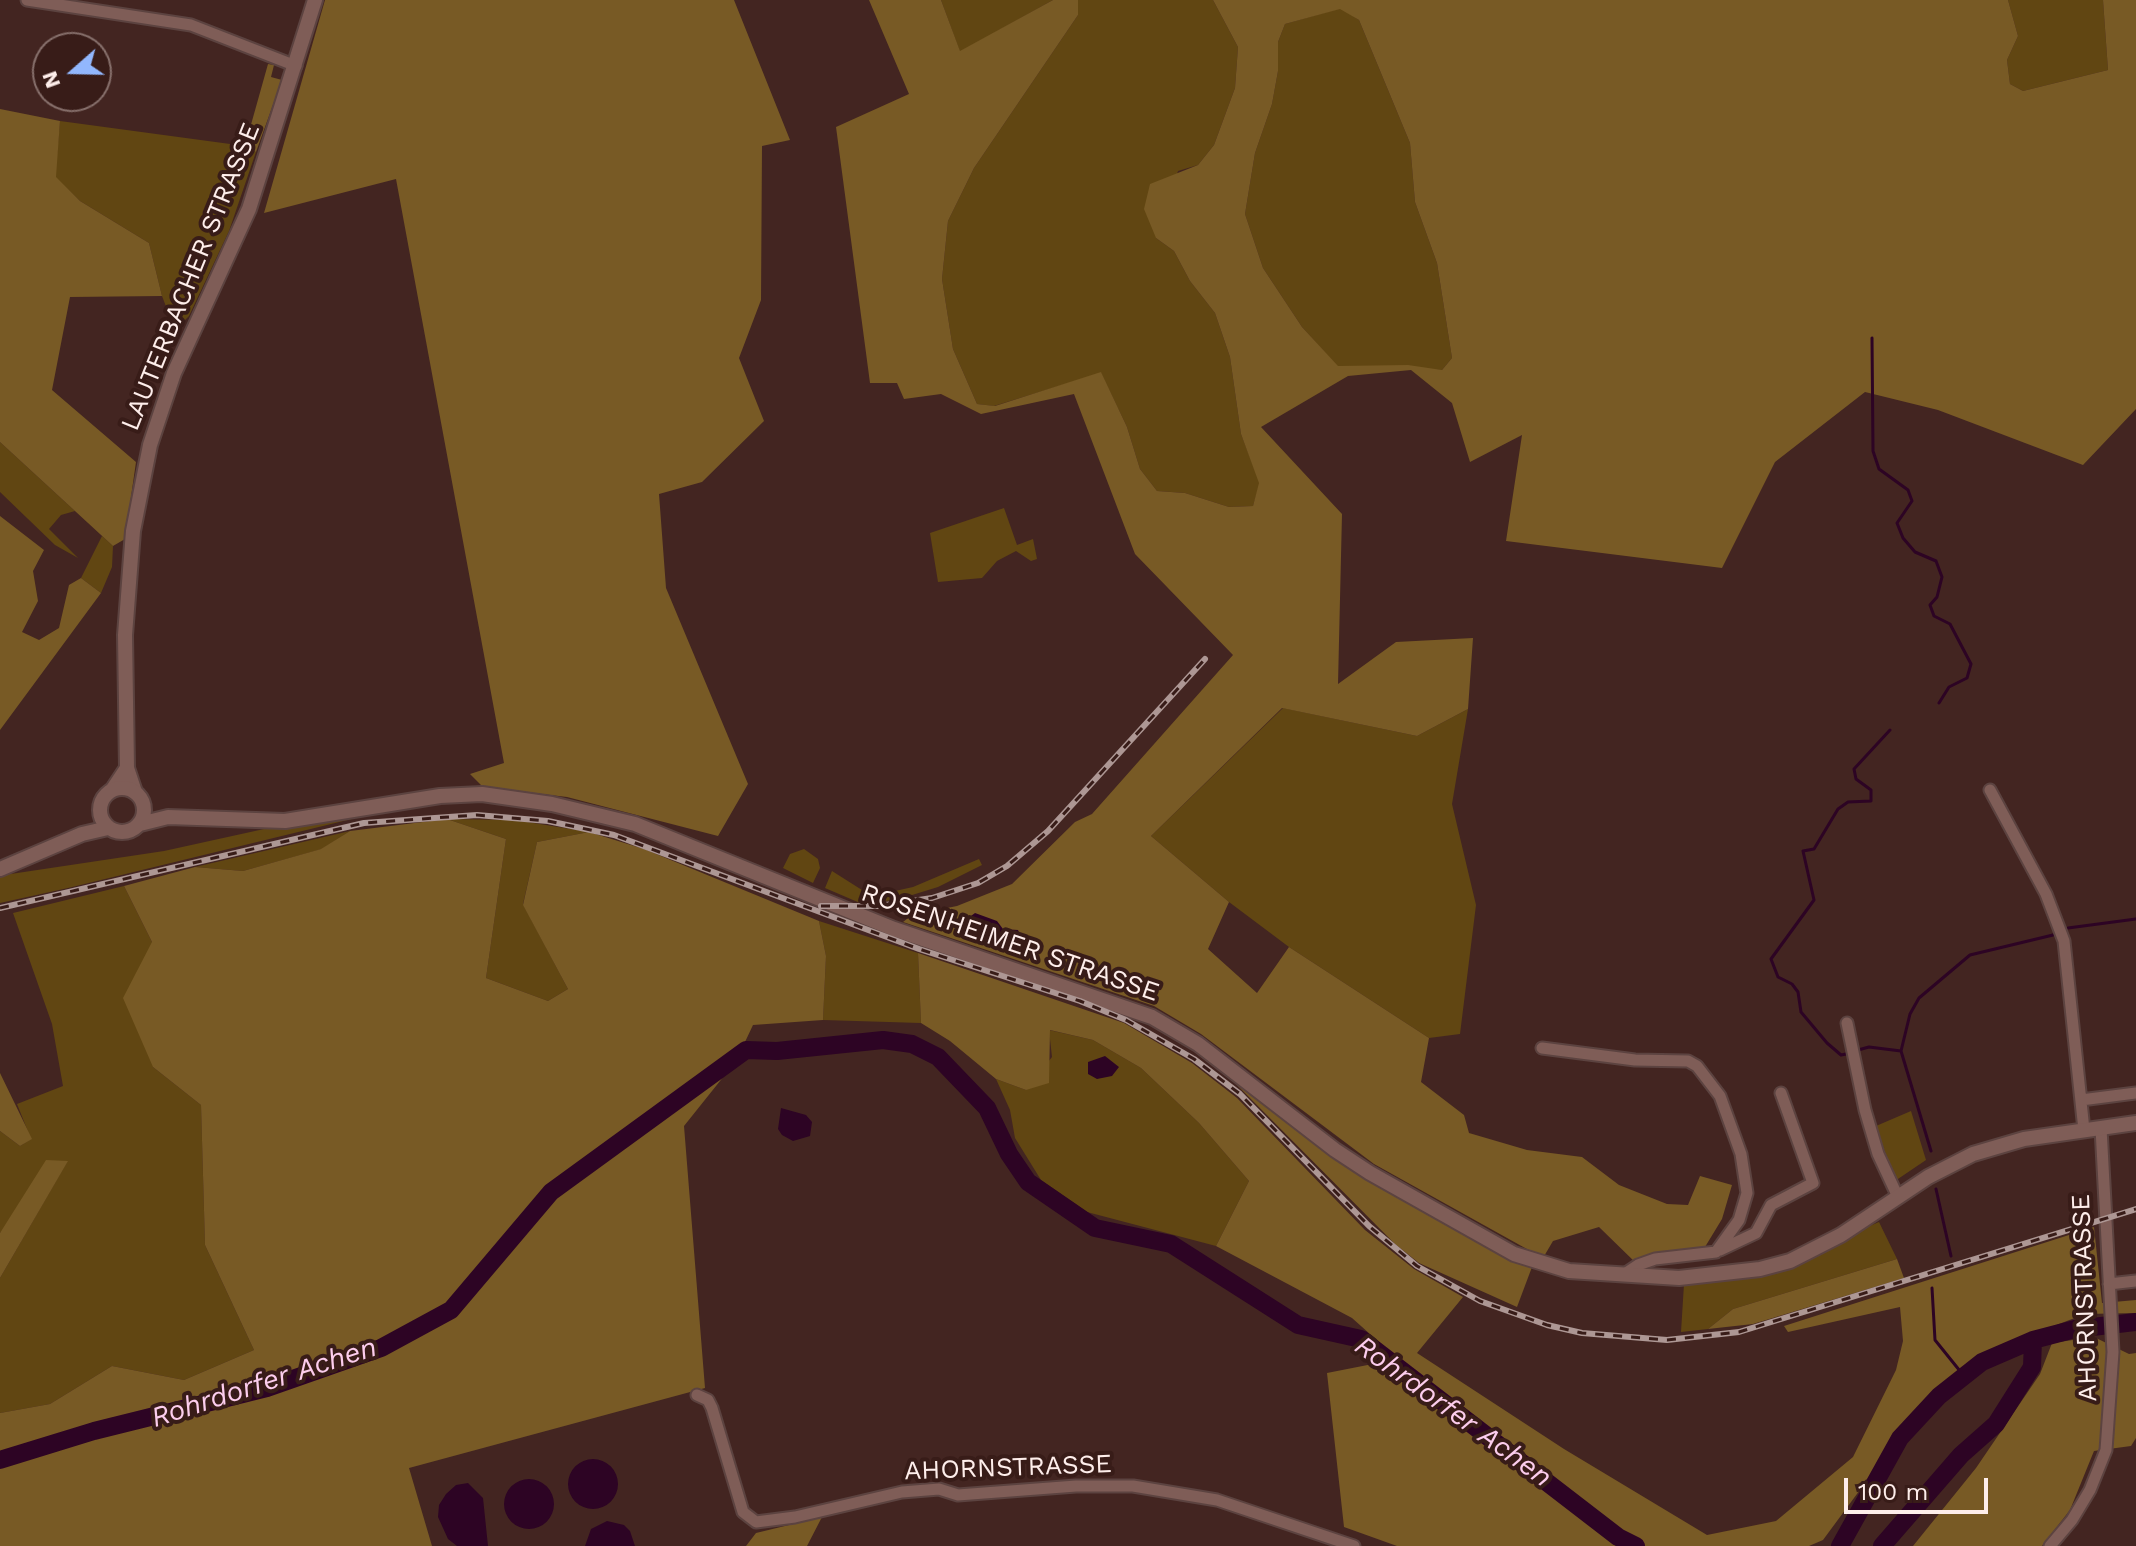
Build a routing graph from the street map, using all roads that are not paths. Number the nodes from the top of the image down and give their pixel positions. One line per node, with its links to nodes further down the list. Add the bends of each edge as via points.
1 (315, 0): 3 (main road, LAUTERBACHER STRASSE)
2 (34, 1): 3 (street, via 191,25)
3 (296, 66): 4 (main road, LAUTERBACHER STRASSE, via 249,209 174,373 150,445 128,576)
4 (127, 768): 5 (main road); 7 (main road, LAUTERBACHER STRASSE)
5 (113, 789): 7 (main road, via 125,788); 8 (main road, via 104,796)
6 (1990, 790): 18 (street, via 2046,894 2064,941)
7 (140, 799): 9 (main road, ROSENHEIMER STRASSE); 10 (main road)
8 (100, 813): 11 (main road); 12 (main road)
9 (168, 817): 10 (main road, ROSENHEIMER STRASSE); 24 (main road, ROSENHEIMER STRASSE, via 285,821 482,794 635,824 894,929 1152,1017 1198,1044 1335,1150 1475,1233 1538,1264)
10 (140, 824): 11 (main road, via 125,832)
11 (108, 828): 12 (main road)
12 (82, 834): 13 (main road)
13 (0, 869)
14 (1847, 1023): 22 (street, via 1869,1125)
15 (1542, 1048): 23 (street, via 1688,1061 1705,1076 1720,1096 1741,1154 1747,1193 1739,1220)
16 (1781, 1093): 23 (street, via 1813,1183 1771,1205 1756,1233)
17 (2136, 1093): 18 (street)
18 (2081, 1100): 21 (street)
19 (2136, 1123): 20 (main road, ROSENHEIMER STRASSE)
20 (2101, 1128): 21 (main road, ROSENHEIMER STRASSE); 26 (street, AHORNSTRASSE)
21 (2084, 1130): 22 (main road, ROSENHEIMER STRASSE, via 1973,1154)
22 (1898, 1197): 24 (main road, ROSENHEIMER STRASSE, via 1790,1261 1679,1278)
23 (1716, 1252): 24 (street, via 1655,1259)
24 (1623, 1276)
25 (2136, 1281): 26 (street)
26 (2109, 1284): 29 (street, AHORNSTRASSE, via 2113,1386 2106,1450 2084,1500)
27 (697, 1395): 28 (street, AHORNSTRASSE, via 712,1408 743,1512 756,1522 914,1491 939,1489 958,1495 1133,1486 1217,1500)
28 (1354, 1546)
29 (2050, 1546)

